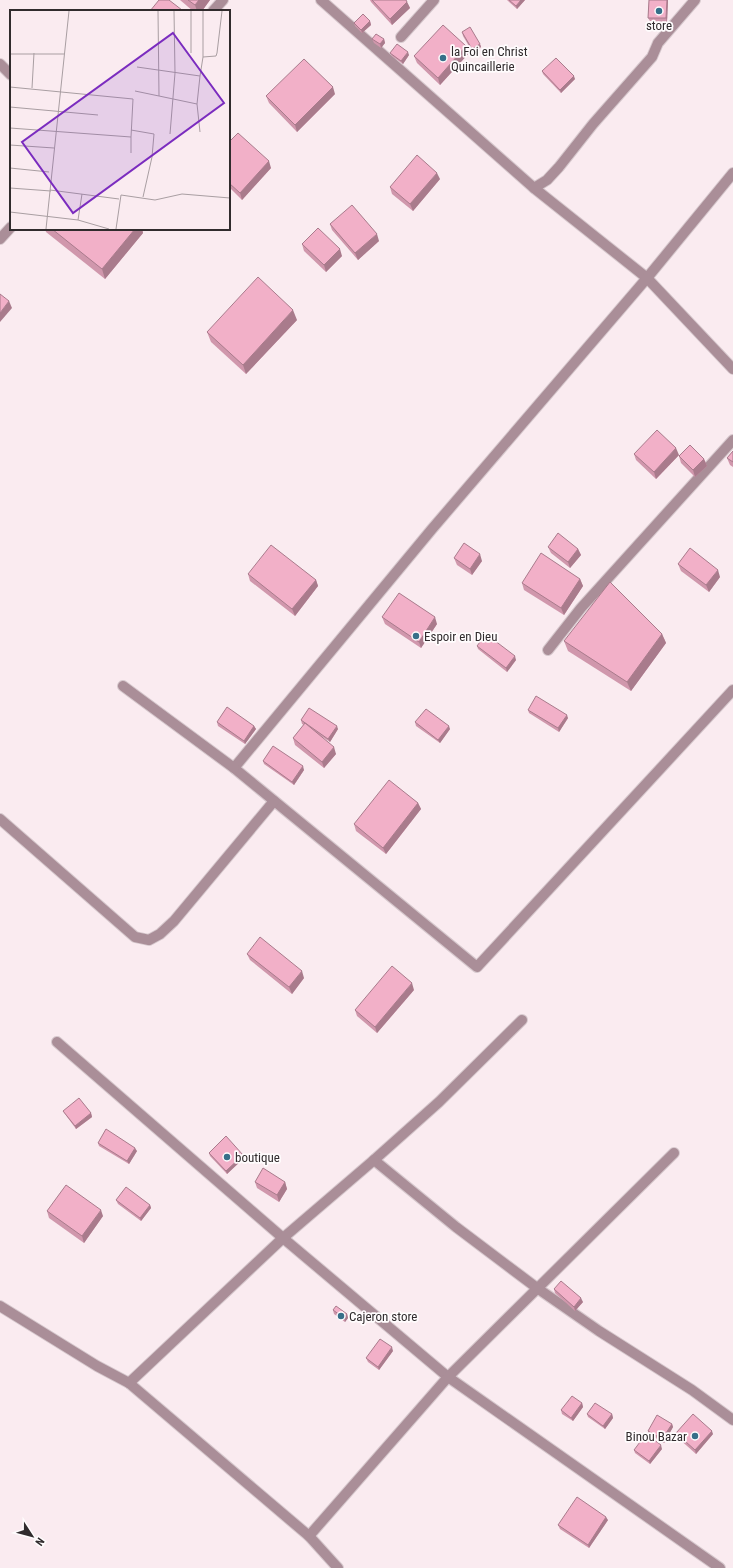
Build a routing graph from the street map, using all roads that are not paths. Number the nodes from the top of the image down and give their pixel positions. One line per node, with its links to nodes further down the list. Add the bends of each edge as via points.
1 (223, 0): 5 (street)
2 (322, 0): 12 (street)
3 (434, 0): 6 (street)
4 (695, 0): 12 (street, via 658,43 652,57 559,167 547,180)
5 (214, 10)
6 (401, 37)
7 (0, 59): 9 (street)
8 (0, 64): 10 (street)
9 (10, 68)
10 (10, 74)
11 (733, 173): 15 (street)
12 (534, 188): 15 (street)
13 (10, 228): 14 (street)
14 (0, 239)
15 (647, 278): 16 (street); 21 (street, via 432,529)
16 (733, 369)
17 (733, 440): 18 (street, via 581,608)
18 (548, 650)
19 (123, 686): 21 (street)
20 (733, 690): 22 (street, via 477,966)
21 (234, 768): 22 (street)
22 (274, 801): 23 (street, via 174,921 149,940 135,937)
23 (0, 819)
24 (522, 1020): 27 (street, via 439,1102)
25 (56, 1042): 28 (street)
26 (674, 1153): 29 (street)
27 (374, 1160): 28 (street); 29 (street, via 456,1227)
28 (282, 1238): 31 (street); 32 (street)
29 (537, 1288): 31 (street); 33 (street)
30 (0, 1306): 32 (street, via 96,1366)
31 (448, 1378): 34 (street); 36 (street)
32 (129, 1383): 34 (street)
33 (733, 1420)
34 (309, 1536): 35 (street)
35 (338, 1568)
36 (720, 1568)

